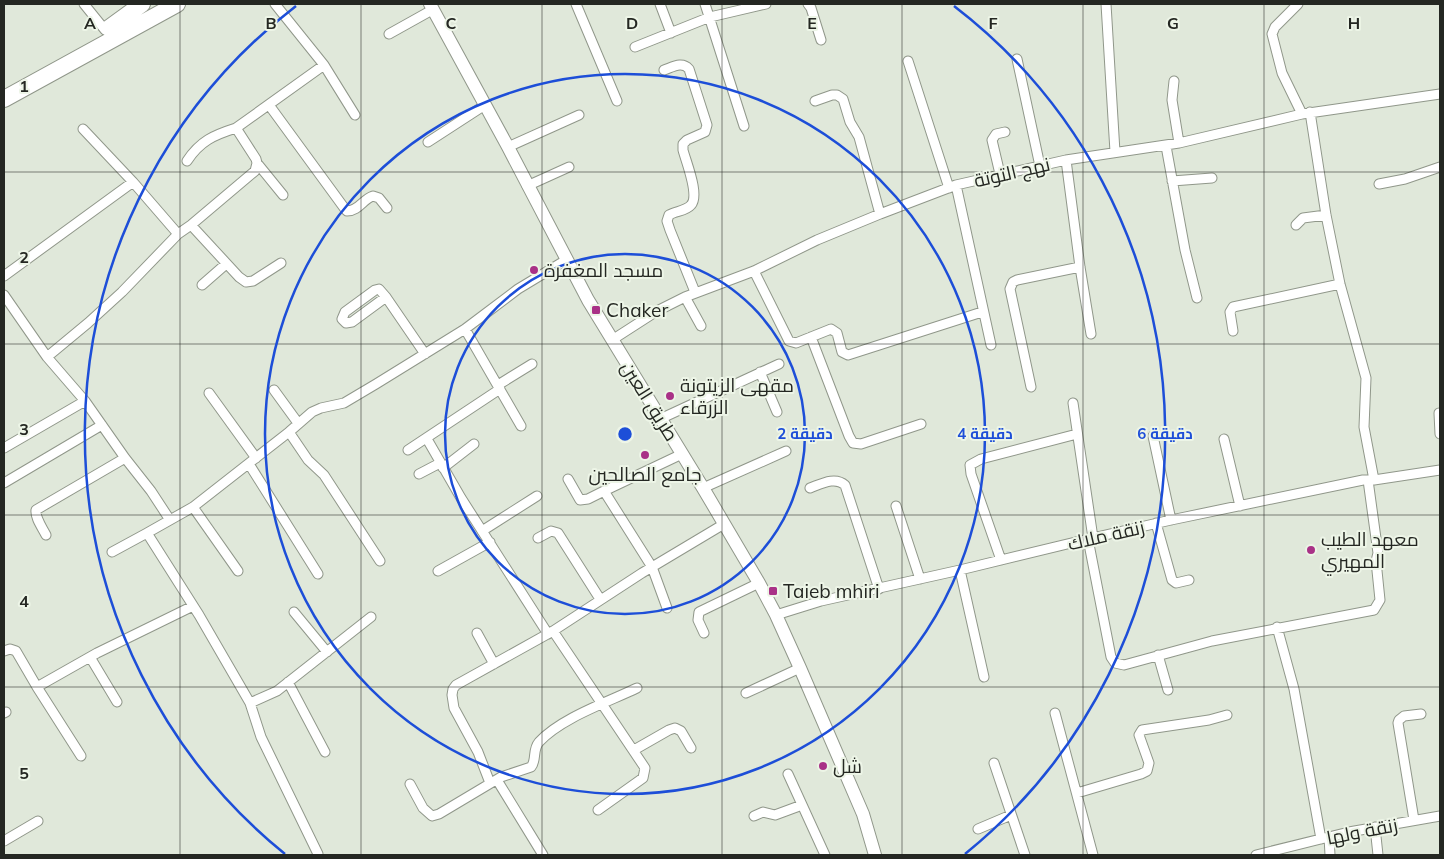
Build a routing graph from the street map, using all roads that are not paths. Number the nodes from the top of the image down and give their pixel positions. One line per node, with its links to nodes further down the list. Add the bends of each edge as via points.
1 (84, 4): 16 (street)
2 (142, 4): 16 (highway)
3 (155, 4): 16 (highway)
4 (177, 4): 16 (highway)
5 (191, 4): 16 (highway)
6 (275, 4): 23 (street)
7 (576, 4): 29 (street)
8 (660, 4): 17 (street)
9 (705, 4): 15 (street)
10 (766, 4): 15 (street)
11 (808, 4): 19 (street)
12 (1106, 4): 44 (street)
13 (1298, 4): 33 (street, via 1272,34 1282,73)
14 (429, 6): 18 (street); 32 (main road, طريق العين)
15 (710, 16): 17 (street); 36 (street)
16 (109, 32): 26 (highway); 28 (highway)
17 (671, 33): 20 (street)
18 (389, 34)
19 (821, 40)
20 (635, 47)
21 (1017, 59): 48 (street)
22 (908, 61): 57 (street)
23 (324, 65): 31 (street); 34 (street)
24 (664, 70): 73 (street, via 679,65 689,69 707,125 703,134 683,144 695,194 693,203 669,215 667,221)
25 (1174, 81): 41 (street, via 1172,100)
26 (4, 88)
27 (1440, 94): 33 (street, نهج التوتة)
28 (4, 99)
29 (617, 101)
30 (815, 101): 60 (street, via 832,95 843,99 859,137)
31 (269, 105): 37 (street); 59 (street, via 345,209 351,212 373,196)
32 (485, 105): 40 (street); 43 (main road, طريق العين)
33 (1306, 113): 41 (street, نهج التوتة); 61 (street)
34 (355, 115)
35 (579, 115): 43 (street)
36 (744, 126)
37 (236, 128): 46 (street, via 198,145); 47 (street)
38 (83, 129): 53 (street)
39 (1005, 132): 51 (street, via 996,134 992,140)
40 (428, 142)
41 (1179, 143): 42 (street, نهج التوتة)
42 (1166, 146): 44 (street, نهج التوتة); 54 (street)
43 (508, 147): 56 (main road, طريق العين)
44 (1115, 152): 45 (street, نهج التوتة)
45 (1066, 160): 48 (street, نهج التوتة); 68 (street)
46 (187, 161)
47 (257, 163): 58 (street); 62 (street, via 255,171)
48 (1040, 166): 51 (street, نهج التوتة)
49 (569, 167): 56 (street)
50 (1440, 167): 55 (street)
51 (1000, 174): 57 (street, نهج التوتة)
52 (1212, 178): 54 (street)
53 (133, 182): 64 (street); 70 (street)
54 (1172, 182): 77 (street)
55 (1380, 184)
56 (527, 186): 65 (main road, طريق العين)
57 (952, 186): 60 (street, نهج التوتة); 78 (street)
58 (283, 196)
59 (387, 208)
60 (880, 214): 69 (street, نهج التوتة)
61 (1326, 214): 63 (street, via 1303,218); 71 (street)
62 (191, 225): 64 (street); 67 (street)
63 (1296, 225)
64 (178, 234): 87 (street, via 122,292)
65 (566, 260): 80 (street, via 518,289); 84 (main road, طريق العين)
66 (280, 263): 67 (street, via 250,282 242,280)
67 (226, 264): 72 (street)
68 (1080, 266): 82 (street); 92 (street, via 1017,280 1011,285)
69 (754, 271): 73 (street, نهج التوتة); 83 (street, via 790,341 796,343)
70 (4, 276)
71 (1340, 284): 81 (street, via 1233,307 1230,312); 121 (street, via 1366,378 1364,426)
72 (202, 285)
73 (695, 292): 76 (street, نهج التوتة)
74 (4, 295): 87 (street)
75 (386, 297): 75 (street, via 352,322 346,323 342,319 346,312 375,290 380,290); 86 (street)
76 (685, 297): 79 (street); 84 (street, نهج التوتة)
77 (1197, 298)
78 (982, 312): 83 (street, via 848,355 842,352 833,330); 85 (street)
79 (701, 326)
80 (465, 329): 86 (street); 91 (street)
81 (1233, 331)
82 (1091, 334)
83 (811, 337): 101 (street, via 853,442 861,444)
84 (612, 340): 99 (main road, طريق العين)
85 (991, 345)
86 (425, 354): 100 (street, via 344,403 316,410)
87 (47, 357): 95 (street)
88 (532, 364): 91 (street)
89 (779, 364): 90 (street)
90 (760, 372): 97 (street); 99 (street)
91 (499, 387): 103 (street); 108 (street)
92 (1031, 387)
93 (274, 390): 100 (street)
94 (209, 393): 116 (street)
95 (85, 401): 102 (street); 111 (street)
96 (1073, 403): 105 (street)
97 (777, 412)
98 (1440, 413): 106 (street)
99 (660, 419): 114 (main road, طريق العين)
100 (298, 424): 104 (street)
101 (921, 424)
102 (102, 425): 115 (street); 122 (street)
103 (521, 426)
104 (289, 432): 116 (street); 142 (street, via 308,460 324,475)
105 (1077, 434): 138 (street); 141 (street, via 981,459 970,465)
106 (1440, 434)
107 (1153, 436): 131 (street)
108 (427, 439): 112 (street); 117 (street)
109 (1224, 439): 128 (street)
110 (474, 444): 117 (street)
111 (4, 448)
112 (408, 450)
113 (786, 451): 123 (street)
114 (682, 454): 123 (main road, طريق العين); 125 (street)
115 (125, 458): 130 (street); 136 (street, via 36,510 38,522)
116 (252, 461): 129 (street); 147 (street)
117 (442, 465): 119 (street); 134 (street)
118 (1440, 470): 121 (street, زنقة ملاك)
119 (419, 474)
120 (568, 479): 125 (street, via 580,500)
121 (1371, 480): 128 (street, زنقة ملاك); 158 (street, via 1380,600 1374,610)
122 (4, 483)
123 (703, 488): 133 (main road, طريق العين)
124 (810, 488): 151 (street, via 834,481 845,485)
125 (604, 491): 143 (street)
126 (537, 496): 134 (street)
127 (896, 506): 148 (street)
128 (1240, 506): 131 (street, زنقة ملاك)
129 (192, 507): 130 (street); 145 (street)
130 (170, 520): 135 (street)
131 (1171, 520): 132 (street, زنقة ملاك)
132 (1156, 523): 138 (street, زنقة ملاك); 149 (street, via 1172,580 1179,583)
133 (724, 524): 143 (street); 150 (main road, طريق العين)
134 (482, 531): 139 (street)
135 (147, 533): 140 (street); 153 (street)
136 (46, 535)
137 (538, 538): 152 (street, via 551,531 558,533)
138 (1090, 538): 141 (street, زنقة ملاك); 164 (street, via 1112,660 1124,664)
139 (490, 542): 146 (street); 159 (street)
140 (112, 552)
141 (1001, 560): 144 (street, زنقة ملاك)
142 (380, 561)
143 (652, 567): 152 (street); 154 (street)
144 (960, 570): 148 (street, زنقة ملاك); 168 (street)
145 (238, 571)
146 (438, 571)
147 (318, 574)
148 (920, 579): 151 (street, زنقة ملاك)
149 (1189, 580)
150 (759, 583): 156 (main road, طريق العين); 161 (street, via 699,612 698,620)
151 (879, 589): 156 (street, زنقة ملاك, via 821,601)
152 (600, 600): 159 (street)
153 (193, 606): 165 (street); 175 (street)
154 (667, 608)
155 (294, 612): 163 (street)
156 (776, 615): 167 (main road, طريق العين)
157 (371, 617): 163 (street)
158 (1277, 627): 164 (street); 198 (street, via 1294,688)
159 (551, 632): 166 (street); 176 (street)
160 (477, 633): 166 (street)
161 (704, 633)
162 (4, 651): 170 (street, via 16,651)
163 (327, 652): 169 (street)
164 (1158, 655): 172 (street)
165 (90, 657): 170 (street); 174 (street)
166 (494, 664): 186 (street, via 456,685 452,695 454,708)
167 (800, 668): 173 (street); 203 (main road, طريق العين, via 863,814)
168 (984, 677)
169 (288, 682): 175 (street); 182 (street)
170 (37, 687): 183 (street)
171 (637, 688): 176 (street)
172 (1168, 690)
173 (746, 693)
174 (117, 702)
175 (250, 704): 200 (street, via 261,737)
176 (602, 704): 181 (street); 186 (street, via 578,715 543,739 536,748 531,767)
177 (1055, 713): 188 (street)
178 (1227, 714): 188 (street, via 1142,730 1139,735 1149,763 1147,771)
179 (1421, 714): 194 (street, via 1404,716 1398,723)
180 (691, 748): 181 (street, via 681,731 675,728)
181 (634, 750): 190 (street, via 645,768 645,775)
182 (325, 752)
183 (81, 756)
184 (994, 763): 191 (street)
185 (788, 774): 189 (street)
186 (493, 782): 187 (street, via 432,816 423,808); 201 (street)
187 (410, 784)
188 (1077, 793): 205 (street)
189 (802, 805): 192 (street, via 778,814 763,812); 202 (street)
190 (598, 810)
191 (1011, 815): 197 (street); 204 (street)
192 (754, 816)
193 (1440, 816): 194 (street, زنقة ولها)
194 (1414, 820): 196 (street, زنقة ولها)
195 (38, 821): 199 (street)
196 (1375, 827): 198 (street, زنقة ولها); 208 (street)
197 (978, 829)
198 (1325, 838): 206 (street, زنقة ولها); 207 (street)
199 (4, 841)
200 (318, 854)
201 (543, 855)
202 (825, 855)
203 (875, 855)
204 (1025, 855)
205 (1093, 855)
206 (1256, 855)
207 (1330, 855)
208 (1378, 855)

